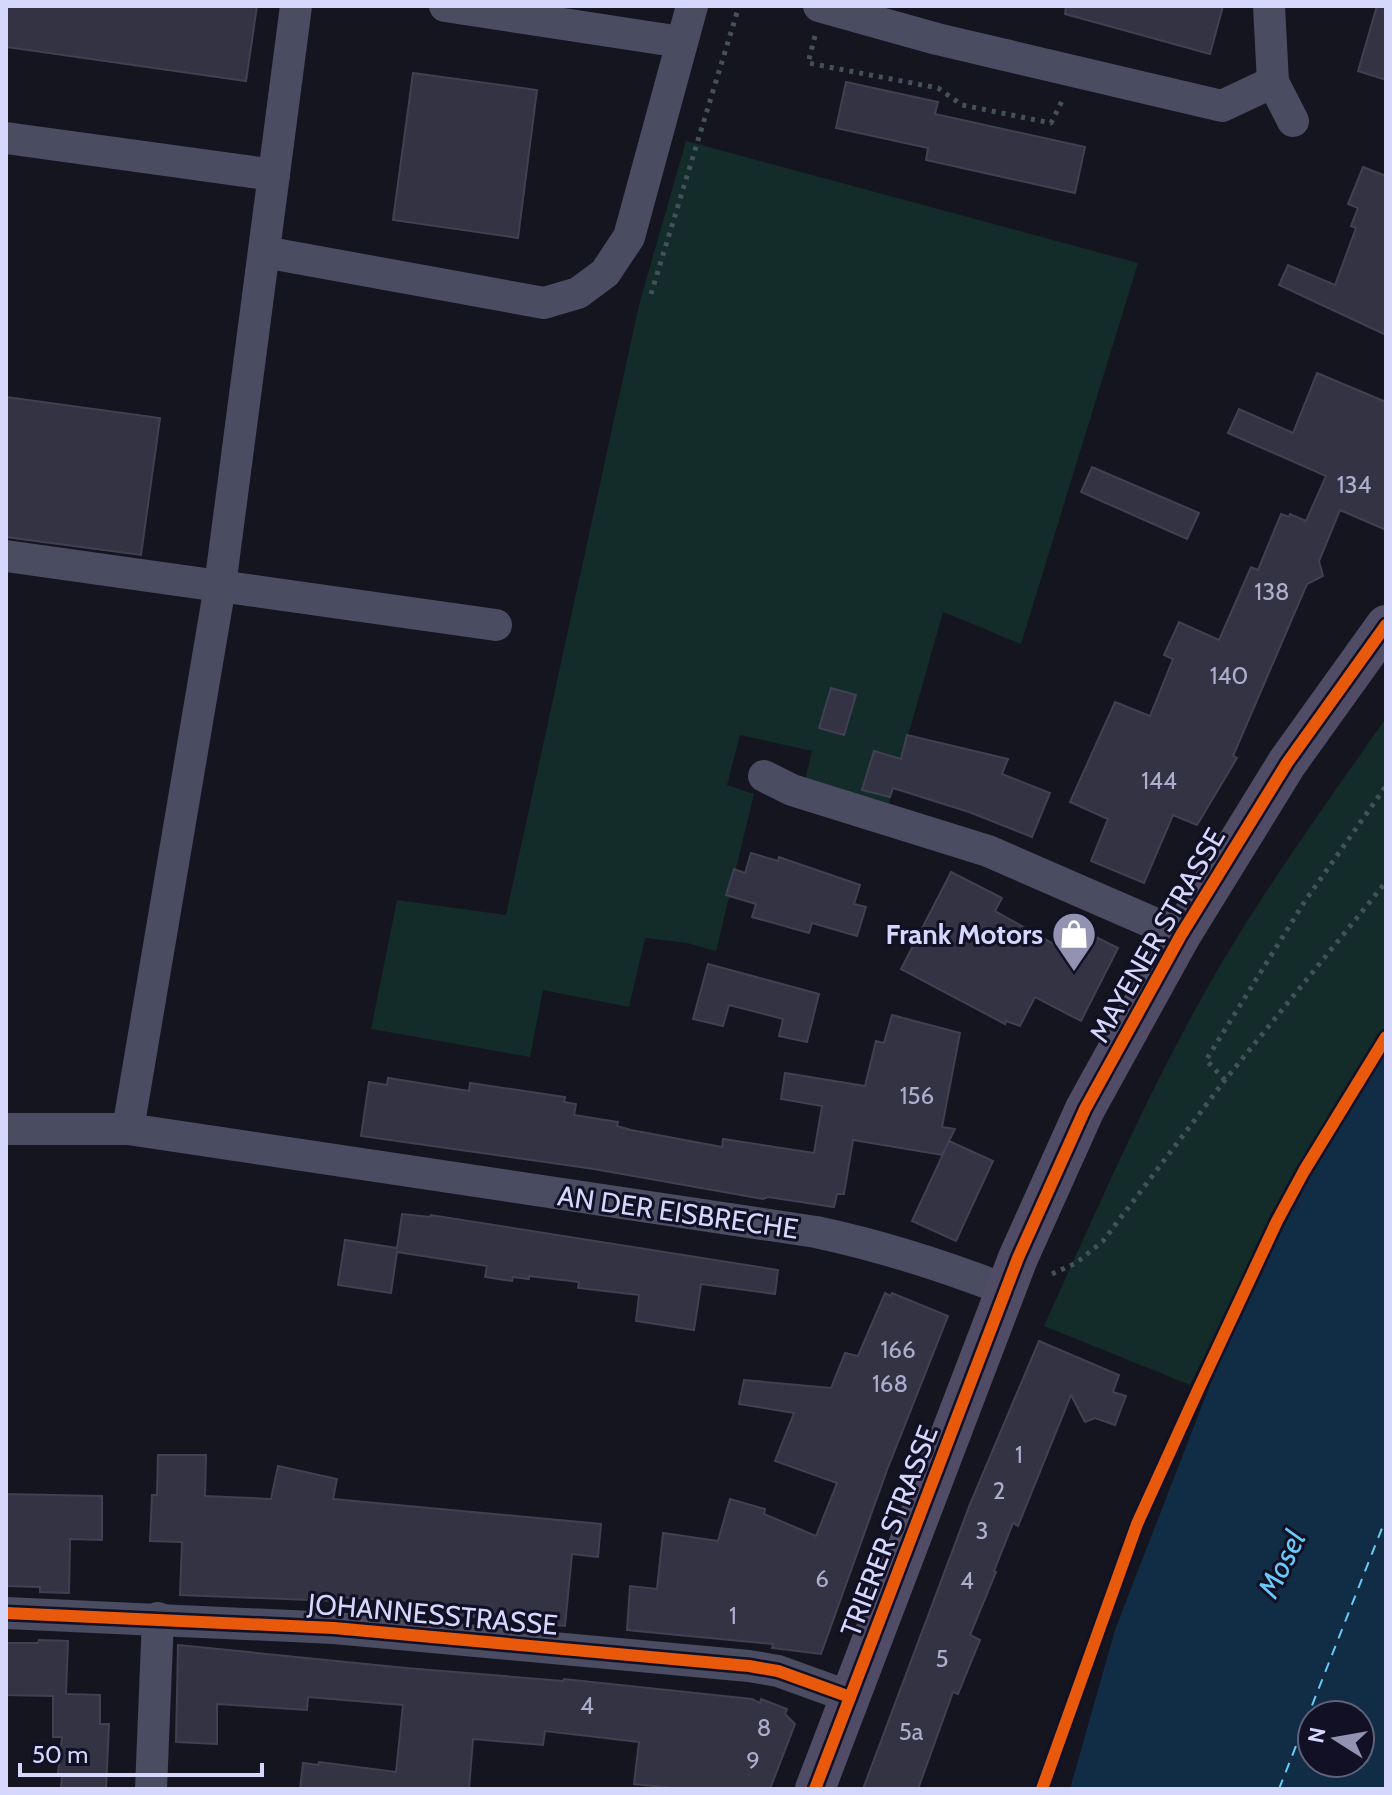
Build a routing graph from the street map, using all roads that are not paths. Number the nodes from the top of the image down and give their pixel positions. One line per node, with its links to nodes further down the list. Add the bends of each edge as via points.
1 (296, 6): 10 (street)
2 (445, 6): 6 (street)
3 (692, 6): 6 (street)
4 (1269, 6): 7 (street)
5 (820, 7): 7 (street, via 1222,106)
6 (681, 42): 11 (street, via 629,237 605,273 578,293 544,303)
7 (1273, 82): 8 (street)
8 (1293, 121)
9 (6, 138): 10 (street)
10 (274, 175): 11 (street)
11 (264, 252): 13 (street)
12 (6, 556): 13 (street)
13 (220, 586): 14 (street); 19 (street)
14 (496, 625)
15 (1386, 625): 17 (main road, MAYENER STRASSE, via 1287,763)
16 (764, 776): 17 (street, via 792,790 988,851)
17 (1181, 935): 20 (main road, MAYENER STRASSE, via 1085,1109)
18 (6, 1129): 19 (street, AN DER EISBRECHE)
19 (128, 1129): 20 (street, AN DER EISBRECHE, via 816,1232 869,1243)
20 (1006, 1290): 23 (main road, TRIERER STRASSE)
21 (6, 1613): 22 (street, JOHANNESSTRASSE)
22 (158, 1618): 23 (street, JOHANNESSTRASSE, via 334,1628 749,1666); 24 (street)
23 (850, 1697): 25 (main road, TRIERER STRASSE)
24 (151, 1789)
25 (815, 1789)

